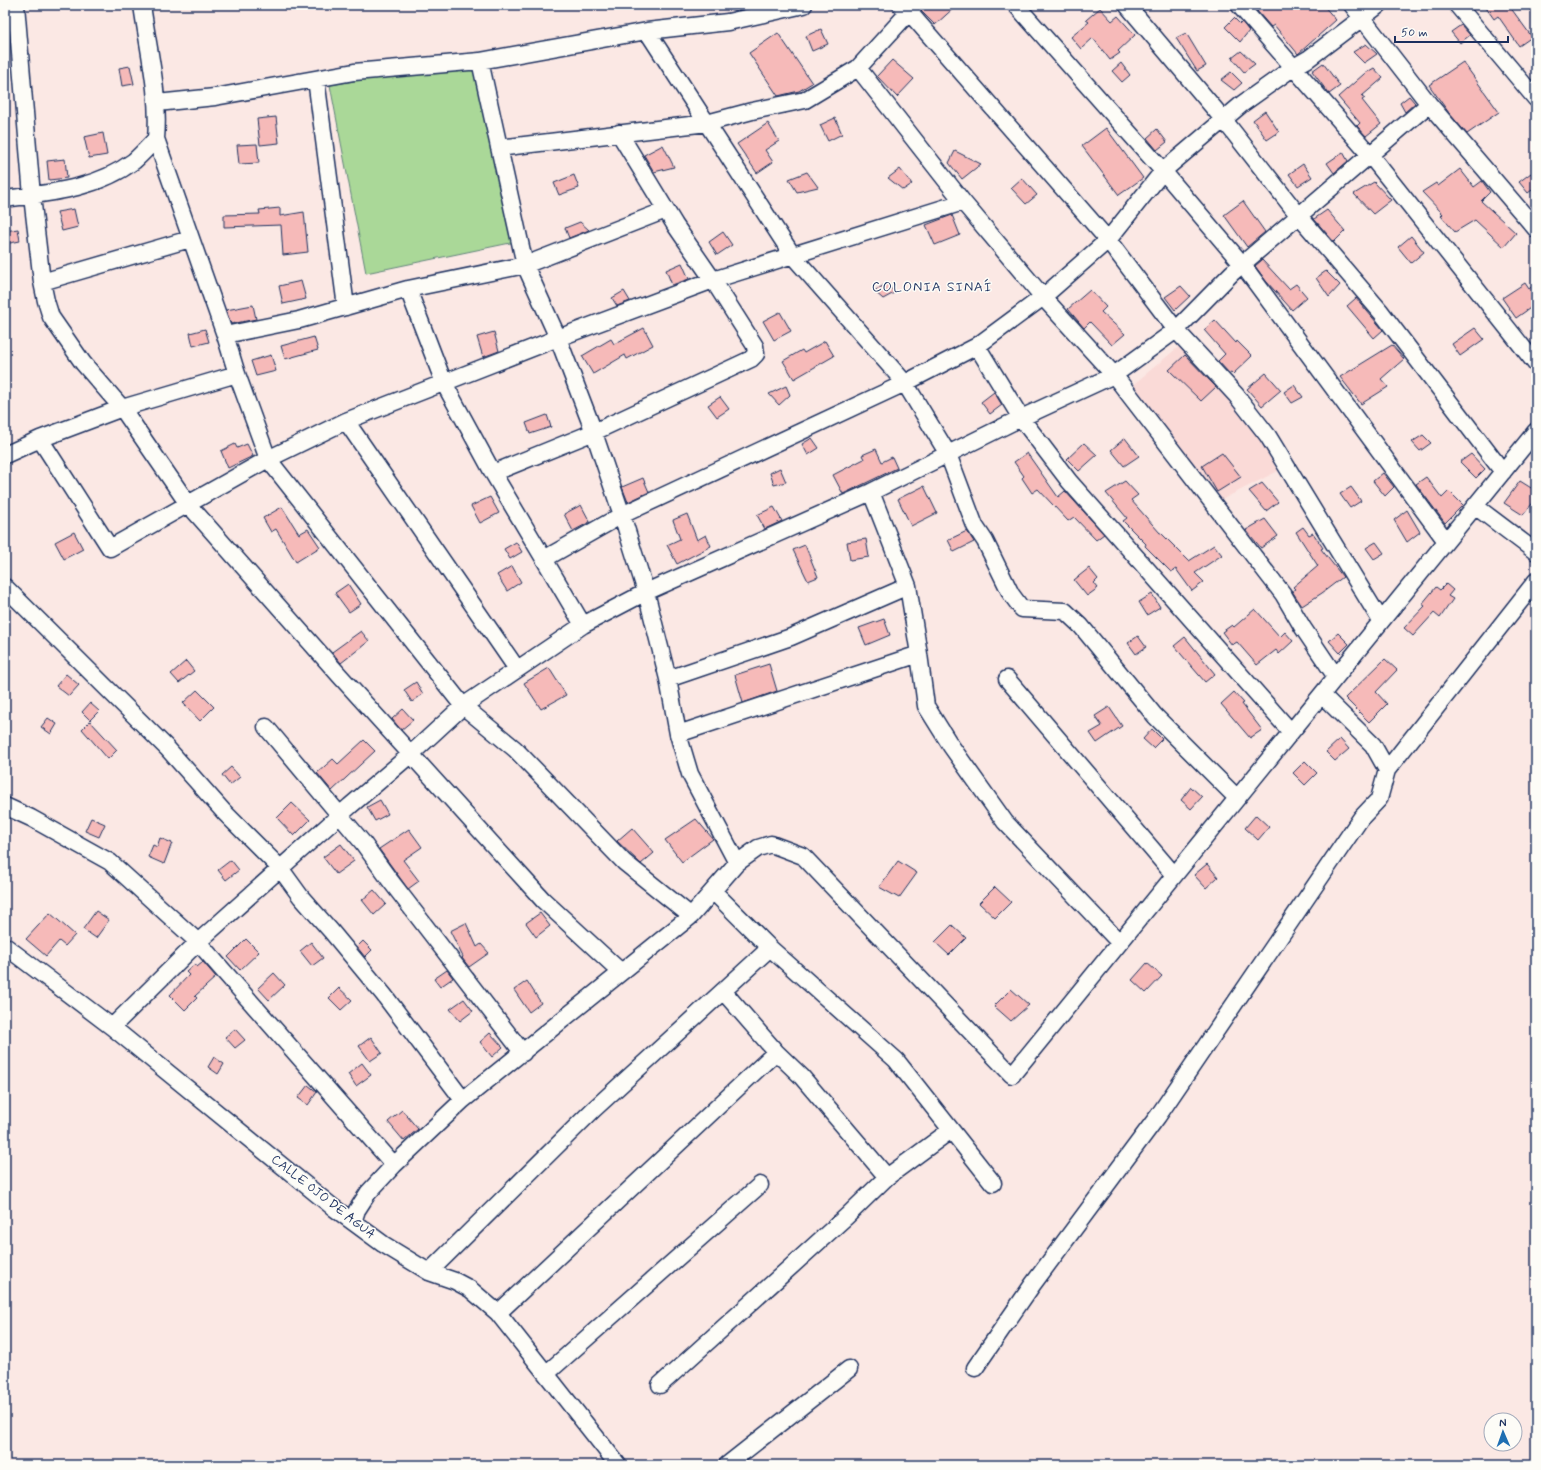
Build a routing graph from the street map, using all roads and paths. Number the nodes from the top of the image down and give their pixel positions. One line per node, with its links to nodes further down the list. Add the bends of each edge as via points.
1 (16, 5): 27 (street)
2 (142, 5): 18 (street)
3 (804, 5): 12 (street, via 728,22)
4 (1016, 5): 26 (street)
5 (1127, 5): 20 (street)
6 (1239, 5): 14 (street)
7 (1352, 5): 11 (street)
8 (1379, 5): 11 (street)
9 (1457, 5): 17 (street)
10 (908, 7): 15 (street); 34 (street)
11 (1362, 17): 14 (street, via 1321,50); 19 (street)
12 (647, 31): 13 (street); 21 (street)
13 (480, 60): 16 (street, via 354,72); 24 (street)
14 (1294, 67): 20 (street); 25 (street)
15 (858, 68): 21 (street, via 805,100); 29 (street)
16 (316, 79): 18 (street, via 215,97); 42 (street)
17 (1536, 99)
18 (157, 103): 23 (street)
19 (1429, 104): 25 (street); 32 (street)
20 (1224, 120): 26 (street); 31 (street)
21 (707, 123): 22 (street); 35 (street)
22 (619, 134): 24 (street); 30 (street)
23 (156, 139): 27 (street, via 134,160 110,176 70,190); 33 (street)
24 (499, 148): 37 (street)
25 (1370, 155): 31 (street); 47 (street)
26 (1163, 171): 34 (street); 36 (street)
27 (32, 196): 28 (street); 39 (street)
28 (5, 199)
29 (963, 202): 35 (street); 41 (street)
30 (666, 210): 37 (street); 38 (street)
31 (1299, 216): 36 (street); 61 (street, via 1381,312)
32 (1536, 229)
33 (190, 238): 39 (street); 44 (street)
34 (1108, 240): 41 (street); 43 (street)
35 (793, 256): 38 (street); 50 (street)
36 (1242, 264): 43 (street); 67 (street)
37 (525, 265): 40 (street); 45 (street)
38 (713, 280): 45 (street); 56 (street, via 755,346 756,354 751,359)
39 (42, 282): 52 (street, via 51,317 83,363)
40 (408, 289): 42 (street); 51 (street)
41 (1043, 297): 46 (street); 49 (street)
42 (346, 307): 44 (street, via 300,320)
43 (1176, 330): 49 (street); 74 (street, via 1236,395 1268,436)
44 (225, 335): 48 (street)
45 (558, 338): 51 (street); 56 (street)
46 (977, 346): 50 (street); 53 (street)
47 (1536, 364)
48 (237, 374): 52 (street); 60 (street)
49 (1114, 375): 53 (street); 78 (street, via 1283,594)
50 (905, 382): 58 (street); 66 (street)
51 (444, 383): 54 (street); 62 (street)
52 (122, 408): 57 (street); 64 (street)
53 (1021, 418): 58 (street); 84 (street, via 1069,481)
54 (346, 421): 60 (street); 77 (street)
55 (1536, 431): 61 (street)
56 (594, 432): 62 (street); 66 (street)
57 (40, 439): 59 (street); 64 (street, via 110,548)
58 (948, 454): 63 (street); 88 (street, via 975,526 1011,594 1022,609 1065,611 1081,626 1155,716)
59 (5, 455)
60 (268, 459): 64 (street); 82 (street)
61 (1503, 472): 65 (street)
62 (493, 473): 69 (street)
63 (871, 492): 71 (street); 73 (street)
64 (188, 504): 86 (street)
65 (1475, 506): 67 (street); 68 (street)
66 (622, 515): 69 (street); 73 (street)
67 (1446, 540): 74 (street)
68 (1536, 552)
69 (544, 559): 75 (street)
70 (1536, 581): 87 (street)
71 (908, 586): 76 (street); 79 (street, via 791,636)
72 (5, 587): 92 (street, via 167,748 224,812)
73 (646, 592): 75 (street); 79 (street)
74 (1381, 621): 78 (street)
75 (583, 625): 77 (street)
76 (919, 654): 85 (street); 97 (street, via 926,706 951,746 1005,822)
77 (517, 669): 82 (street)
78 (1336, 677): 81 (street)
79 (668, 679): 85 (street)
80 (1008, 679): 93 (street)
81 (1322, 695): 84 (street); 87 (street, via 1373,745)
82 (462, 706): 86 (street); 95 (street, via 515,749 624,862)
83 (266, 727): 90 (street)
84 (1291, 732): 88 (street)
85 (678, 734): 91 (street, via 690,774)
86 (411, 754): 90 (street); 100 (street, via 543,900)
87 (1387, 770): 114 (street, via 1379,799 1357,825 1158,1116)
88 (1237, 798): 93 (street)
89 (5, 806): 96 (street, via 110,862)
90 (339, 816): 92 (street); 104 (street, via 363,843)
91 (737, 863): 94 (street); 97 (street, via 758,848 771,844 803,856 1012,1075)
92 (280, 868): 96 (street); 105 (street, via 300,897 332,931 384,995)
93 (1174, 875): 97 (street)
94 (713, 891): 95 (street); 99 (street)
95 (692, 916): 100 (street)
96 (198, 942): 102 (street); 107 (street)
97 (1119, 942)
98 (5, 946): 102 (street, CALLE OJO DE AGUA)
99 (770, 948): 101 (street); 106 (street, via 896,1060)
100 (621, 972): 104 (street)
101 (723, 991): 103 (street); 112 (street, via 593,1110)
102 (112, 1026): 111 (street, CALLE OJO DE AGUA)
103 (776, 1052): 108 (street, via 801,1076); 113 (street)
104 (523, 1053): 105 (street)
105 (463, 1100): 107 (street)
106 (951, 1130): 108 (street); 109 (street)
107 (394, 1165): 111 (street, via 368,1193)
108 (887, 1177): 117 (street)
109 (993, 1183)
110 (760, 1185): 116 (street)
111 (353, 1222): 112 (street, CALLE OJO DE AGUA)
112 (429, 1272): 113 (street, CALLE OJO DE AGUA, via 455,1281)
113 (498, 1313): 116 (street, CALLE OJO DE AGUA)
114 (974, 1368)
115 (849, 1369): 119 (street)
116 (546, 1374): 118 (street, CALLE OJO DE AGUA)
117 (660, 1385)
118 (618, 1465)
119 (727, 1465)

